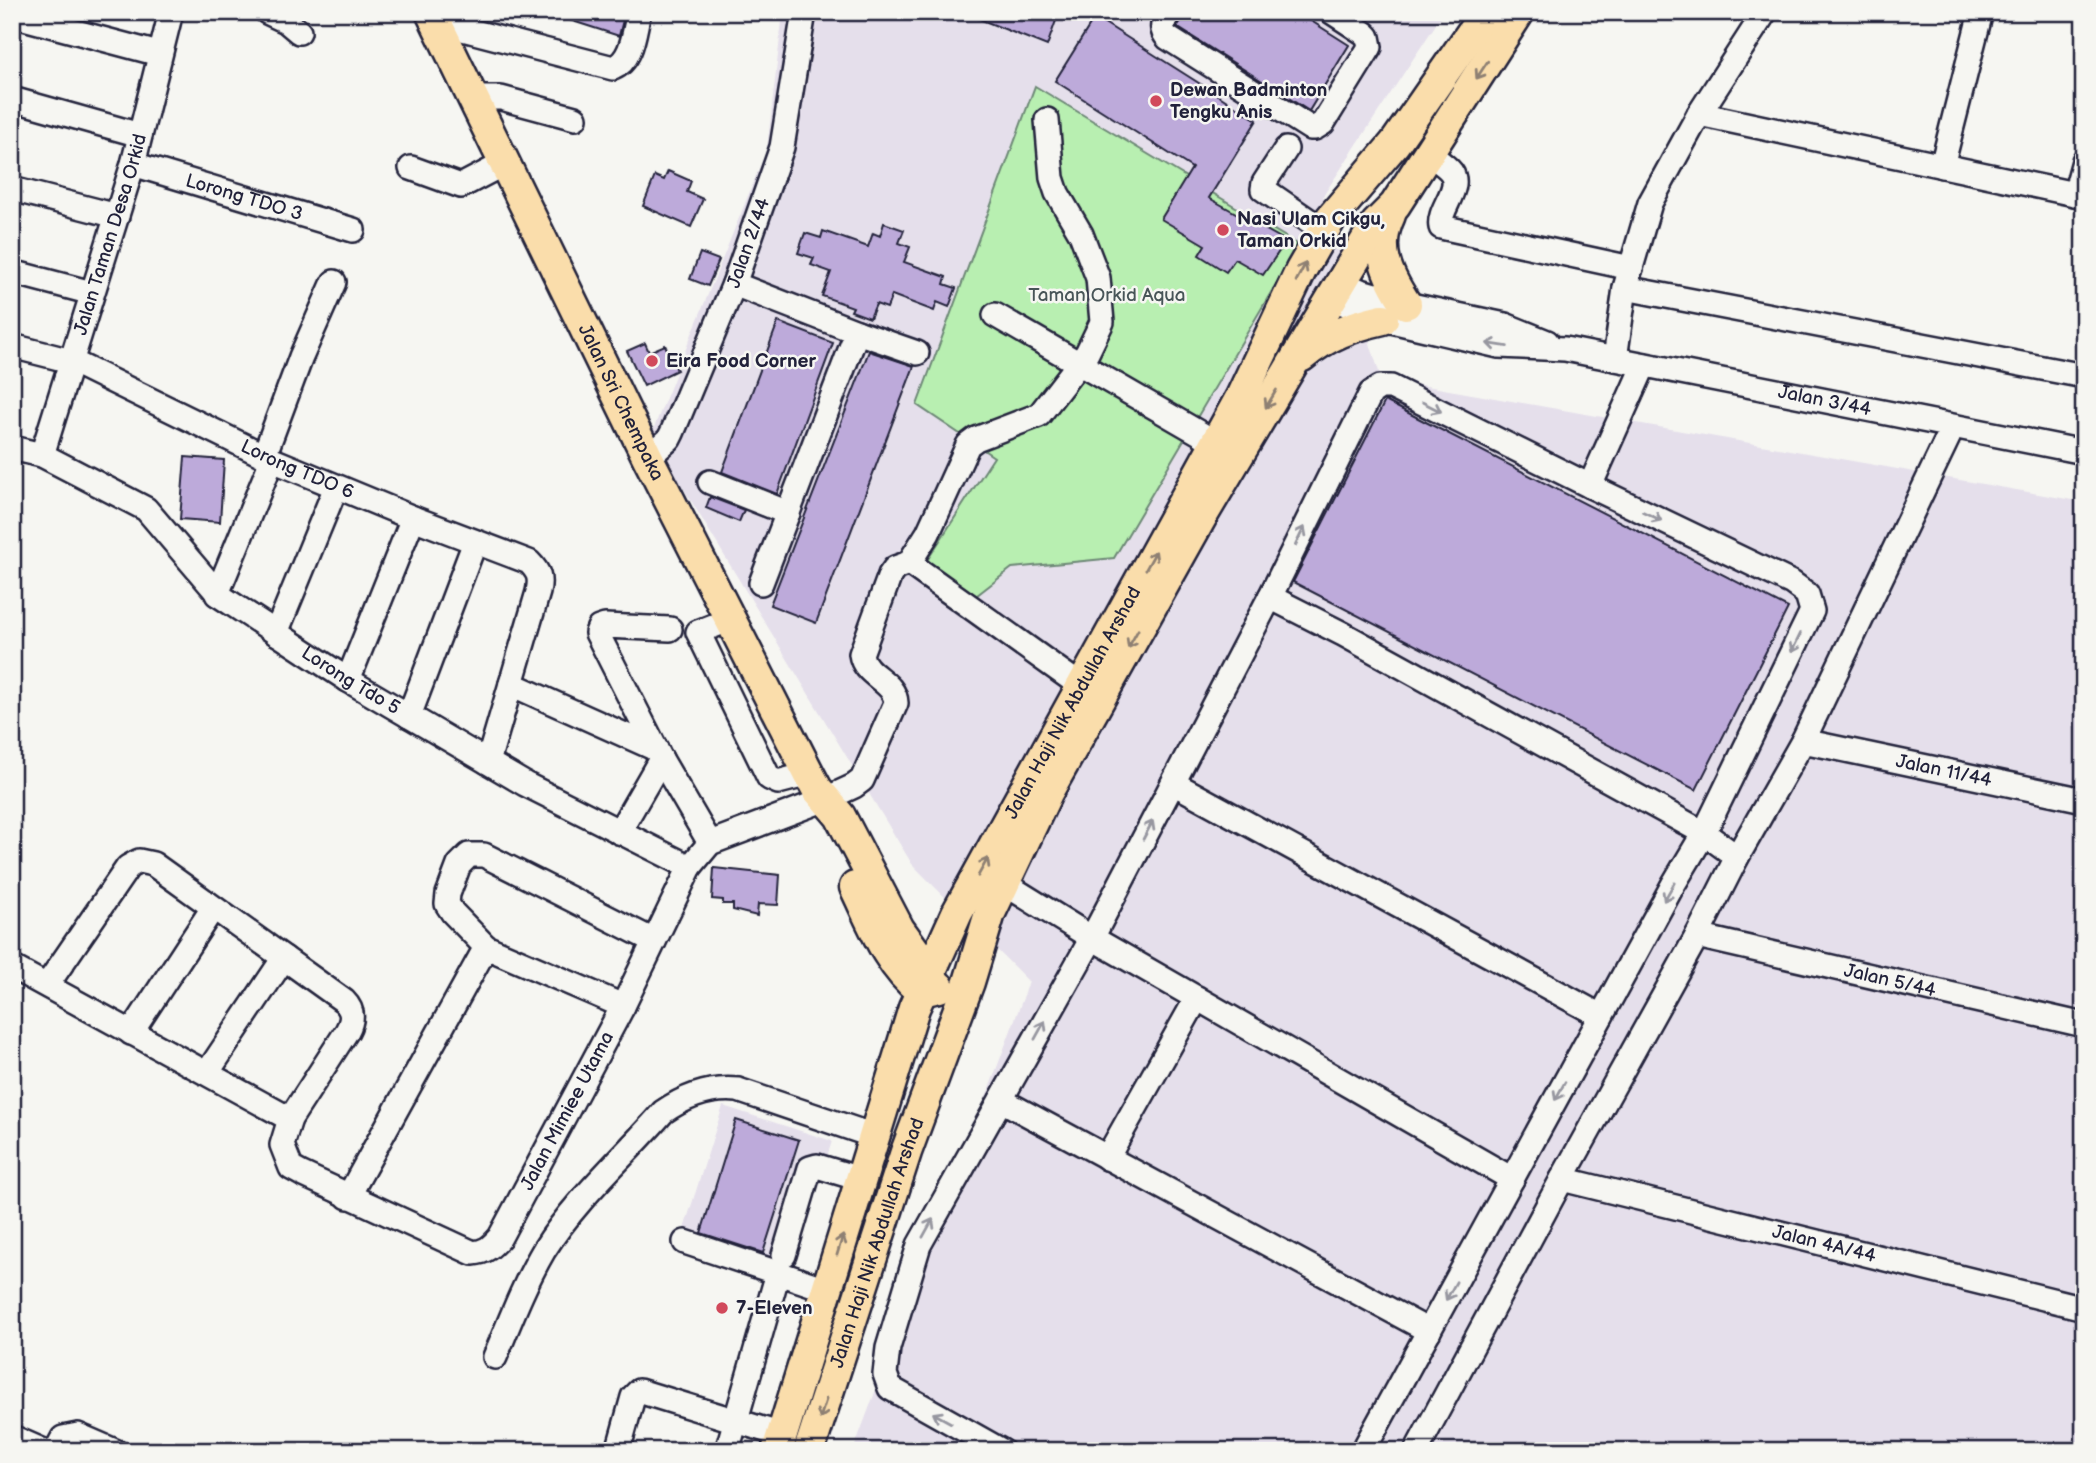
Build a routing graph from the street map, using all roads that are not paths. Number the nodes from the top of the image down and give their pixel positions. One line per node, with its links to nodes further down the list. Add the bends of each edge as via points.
1 (171, 12): 14 (street, Jalan Taman Desa Orkid)
2 (267, 12): 13 (street)
3 (639, 12): 12 (street, via 628,54 613,68)
4 (804, 12): 38 (street, Jalan 2/44, via 782,147)
5 (1169, 12): 6 (street, via 1162,25 1164,35 1310,128 1323,122 1370,47 1364,33)
6 (1332, 12)
7 (1486, 12): 21 (main road, Jalan Haji Nik Abdullah Arshad)
8 (1519, 12): 23 (main road, Jalan Haji Nik Abdullah Arshad, one-way to 23)
9 (1765, 12): 17 (street)
10 (1981, 12): 27 (street)
11 (12, 15): 14 (street)
12 (434, 17): 15 (main road, Jalan Sri Chempaka)
13 (299, 32)
14 (159, 54): 20 (street, Jalan Taman Desa Orkid)
15 (473, 98): 18 (street, via 501,98); 25 (main road, Jalan Sri Chempaka)
16 (12, 99): 20 (street)
17 (1699, 114): 27 (street); 36 (street, via 1650,203)
18 (575, 118)
19 (1047, 120): 48 (street, via 1052,178 1099,281 1102,322)
20 (140, 135): 26 (street, Jalan Taman Desa Orkid)
21 (1395, 144): 34 (main road, Jalan Haji Nik Abdullah Arshad); 39 (main road, via 1386,167 1335,247 1327,275)
22 (1286, 149): 34 (street, via 1263,189)
23 (1428, 153): 31 (main road, Jalan Haji Nik Abdullah Arshad); 36 (street, via 1452,173 1454,181 1441,228)
24 (2084, 161): 30 (street)
25 (505, 163): 28 (street, via 461,186); 59 (main road, Jalan Sri Chempaka)
26 (133, 164): 32 (street, Jalan Taman Desa Orkid); 33 (street, Lorong TDO 3)
27 (1942, 166): 30 (street)
28 (411, 168)
29 (12, 189): 32 (street)
30 (2079, 195)
31 (1395, 205): 39 (main road, Jalan Haji Nik Abdullah Arshad, via 1376,225); 41 (main road, via 1384,227 1382,247)
32 (117, 216): 40 (street, Jalan Taman Desa Orkid)
33 (353, 230)
34 (1324, 231): 52 (main road, Jalan Haji Nik Abdullah Arshad, one-way to 34)
35 (12, 272): 40 (street)
36 (1628, 278): 46 (street); 51 (street)
37 (334, 282): 58 (street, via 301,357)
38 (734, 284): 43 (street); 59 (street, Jalan 2/44, via 672,433)
39 (1334, 289): 41 (street, Jalan 3/44, via 1361,291); 50 (main road, Jalan Haji Nik Abdullah Arshad); 52 (main road, via 1314,294 1300,309)
40 (92, 293): 47 (street, Jalan Taman Desa Orkid)
41 (1395, 311): 46 (street, Jalan 3/44, via 1505,325 1564,349); 50 (main road, via 1338,332)
42 (995, 316): 48 (street)
43 (857, 332): 45 (street); 63 (street)
44 (12, 346): 47 (street, Lorong TDO 6)
45 (917, 353)
46 (1615, 359): 49 (street, Jalan 3/44)
47 (71, 361): 57 (street, Jalan Taman Desa Orkid); 58 (street, Lorong TDO 6)
48 (1080, 363): 54 (street); 66 (street, via 1039,415 968,445 929,533)
49 (1644, 365): 53 (street, Jalan 3/44); 61 (street)
50 (1290, 366): 87 (main road, Jalan Haji Nik Abdullah Arshad, one-way to 87, via 1047,793)
51 (2084, 376)
52 (1248, 383): 54 (main road, Jalan Haji Nik Abdullah Arshad)
53 (1953, 427): 56 (street, Jalan 3/44); 76 (street)
54 (1215, 442): 74 (main road, Jalan Haji Nik Abdullah Arshad, one-way to 54)
55 (12, 448): 57 (street, Lorong Tdo 5)
56 (2084, 452)
57 (42, 455): 68 (street, Lorong Tdo 5, via 148,511)
58 (268, 458): 62 (street, Lorong TDO 6); 68 (street)
59 (648, 458): 80 (main road, Jalan Sri Chempaka)
60 (710, 482): 63 (street)
61 (1590, 486): 69 (street, one-way to 61, via 1371,393 1380,387 1391,387); 83 (street, one-way to 83, via 1793,583 1807,594 1812,611)
62 (336, 487): 64 (street, Lorong TDO 6); 71 (street)
63 (788, 513): 67 (street)
64 (413, 518): 65 (street, Lorong TDO 6); 72 (street)
65 (475, 542): 73 (street, Lorong TDO 6, via 529,562 541,579); 75 (street)
66 (909, 563): 74 (street); 80 (street, Jalan Mimiee Utama, via 890,575 861,654 866,667 893,691 894,709 862,780 854,786)
67 (761, 583)
68 (217, 594): 71 (street, Lorong Tdo 5)
69 (1270, 597): 79 (street); 83 (street)
70 (670, 628): 77 (street, via 605,626 597,633)
71 (276, 633): 72 (street, Lorong Tdo 5)
72 (348, 680): 75 (street, Lorong Tdo 5)
73 (511, 684): 77 (street); 78 (street)
74 (1082, 686): 89 (main road, Jalan Haji Nik Abdullah Arshad, one-way to 74)
75 (409, 716): 78 (street, Lorong Tdo 5)
76 (1803, 741): 81 (street, Jalan 11/44); 85 (street)
77 (659, 754): 82 (street); 84 (street)
78 (488, 762): 82 (street, Lorong Tdo 5)
79 (1173, 783): 93 (street, one-way to 79); 102 (street)
80 (818, 791): 84 (street, Jalan Mimiee Utama); 91 (main road, Jalan Sri Chempaka, via 836,847)
81 (2084, 800)
82 (619, 832): 86 (street, Lorong Tdo 5)
83 (1704, 833): 85 (street); 102 (street, one-way to 102)
84 (710, 843): 86 (street, Jalan Mimiee Utama)
85 (1737, 858): 92 (street)
86 (690, 867): 94 (street, Jalan Mimiee Utama)
87 (1005, 884): 90 (main road, Jalan Haji Nik Abdullah Arshad); 93 (street)
88 (214, 908): 96 (street); 99 (street, via 146,861 133,863); 104 (street)
89 (957, 913): 91 (main road, via 937,922); 98 (main road, Jalan Haji Nik Abdullah Arshad)
90 (990, 914): 98 (main road, via 958,966); 110 (main road, Jalan Haji Nik Abdullah Arshad, via 970,982)
91 (885, 925): 98 (main road, via 900,969 910,982); 106 (main road, via 896,997)
92 (1697, 936): 103 (street, Jalan 5/44); 114 (street)
93 (1092, 938): 100 (street); 107 (street, one-way to 93)
94 (654, 941): 95 (street, via 477,853 459,865 447,904); 101 (street, Jalan Mimiee Utama)
95 (485, 947): 101 (street); 115 (street)
96 (284, 958): 105 (street); 108 (street, via 349,1006 352,1018)
97 (12, 967): 99 (street)
98 (929, 984): 106 (main road, Jalan Haji Nik Abdullah Arshad); 110 (main road, via 937,1020)
99 (47, 985): 104 (street)
100 (1197, 998): 111 (street); 113 (street)
101 (623, 1006): 115 (street, Jalan Mimiee Utama, via 500,1237 484,1252 473,1252)
102 (1601, 1016): 113 (street, one-way to 113)
103 (2084, 1025)
104 (131, 1032): 105 (street)
105 (207, 1073): 108 (street)
106 (885, 1098): 109 (main road, Jalan Haji Nik Abdullah Arshad)
107 (1001, 1100): 111 (street); 131 (street, one-way to 107, via 890,1388 885,1374 888,1348 919,1245)
108 (290, 1119): 115 (street, Jalan Mimiee Utama, via 282,1145 291,1168)
109 (874, 1136): 112 (main road, Jalan Haji Nik Abdullah Arshad); 121 (street, via 738,1090 724,1088 682,1099 663,1112 564,1223 517,1303)
110 (906, 1152): 130 (main road, Jalan Haji Nik Abdullah Arshad, one-way to 130)
111 (1107, 1158): 120 (street)
112 (860, 1179): 117 (street, via 810,1168); 118 (main road, Jalan Haji Nik Abdullah Arshad, one-way to 112)
113 (1512, 1179): 120 (street, one-way to 120)
114 (1562, 1179): 119 (street, Jalan 4A/44); 133 (street)
115 (348, 1197)
116 (685, 1242): 117 (street)
117 (781, 1264): 118 (street); 122 (street)
118 (826, 1289): 124 (main road, Jalan Haji Nik Abdullah Arshad)
119 (2084, 1308)
120 (1429, 1331): 132 (street)
121 (495, 1357)
122 (736, 1421): 124 (street); 128 (street, via 639,1391 633,1397); 129 (street)
123 (12, 1437): 125 (street)
124 (779, 1443)
125 (44, 1451)
126 (56, 1451): 127 (street, via 63,1438 78,1435)
127 (115, 1451)
128 (618, 1451)
129 (727, 1451)
130 (809, 1451)
131 (1002, 1451)
132 (1363, 1451)
133 (1416, 1451)

